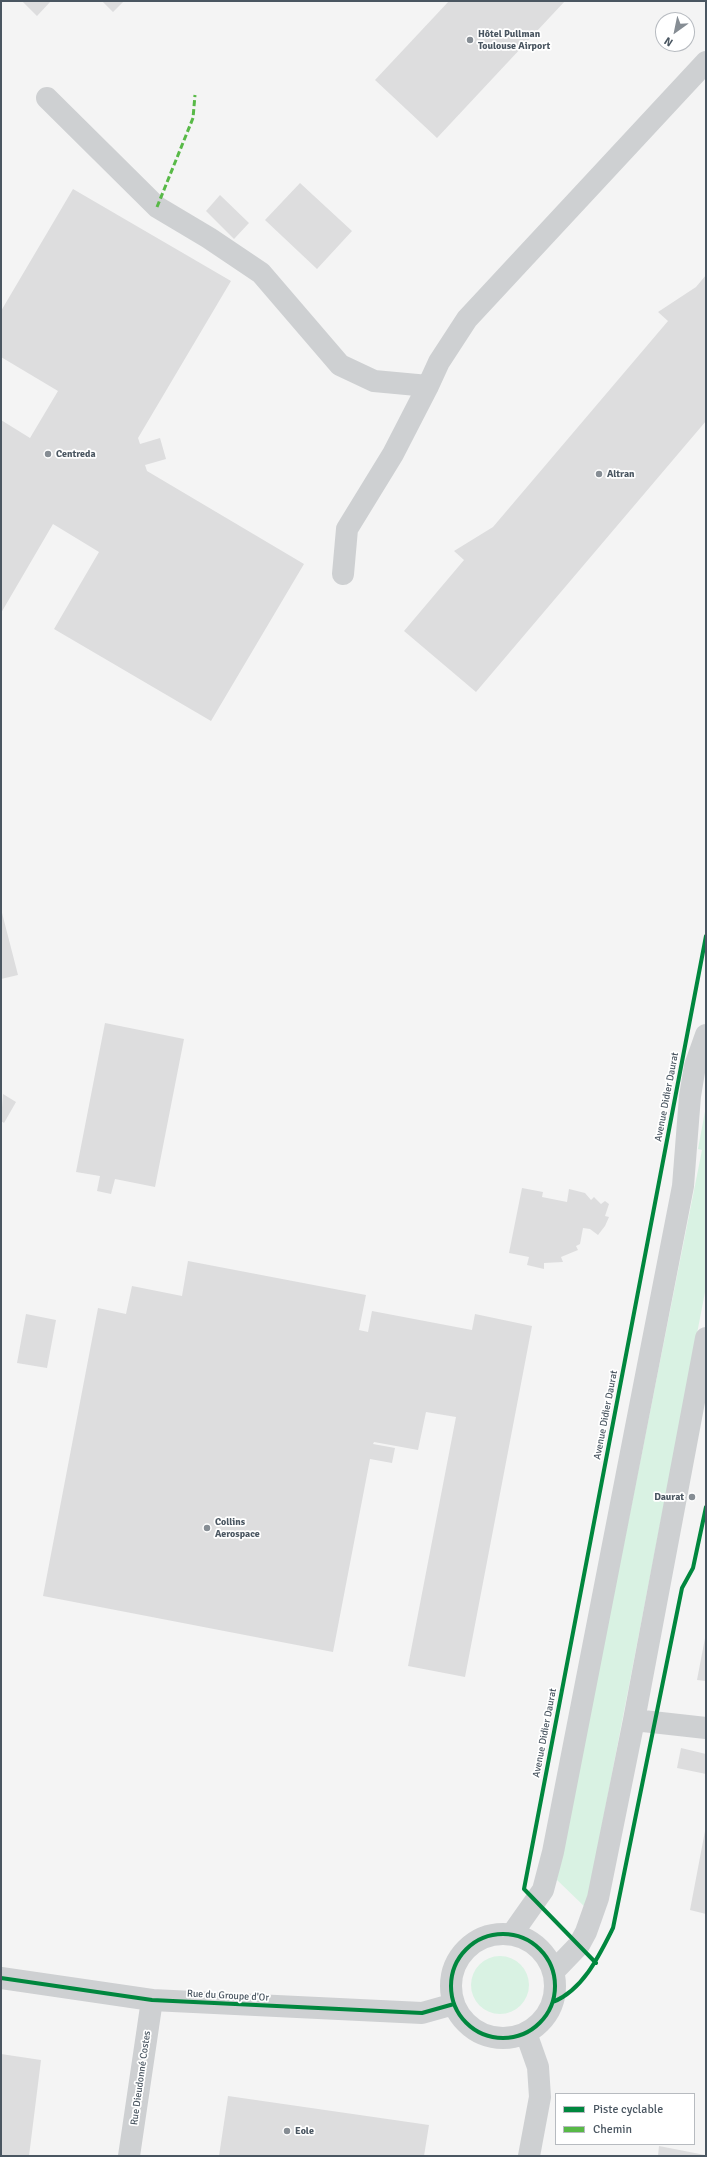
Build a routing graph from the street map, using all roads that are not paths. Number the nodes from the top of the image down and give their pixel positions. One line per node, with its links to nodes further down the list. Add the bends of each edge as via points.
1 (706, 62): 3 (street, via 467,319 439,362)
2 (47, 98): 3 (street, via 157,207 261,273 340,365 374,381)
3 (428, 386): 4 (street, via 393,454 347,529)
4 (343, 574)
5 (706, 1035): 9 (street, via 695,1066 690,1096 683,1186 553,1852 543,1890)
6 (706, 1338): 7 (street)
7 (634, 1720): 8 (street); 10 (street, via 598,1898 579,1945)
8 (706, 1728)
9 (512, 1934): 10 (street, via 538,1948); 13 (street, via 496,1934 481,1939 468,1947 458,1959 452,1973 450,1989)
10 (553, 1972): 14 (street, via 553,2002 547,2015)
11 (1, 1978): 12 (street, Rue du Groupe d'Or)
12 (152, 2000): 13 (street, Rue du Groupe d'Or, via 422,2014); 15 (street, Rue Dieudonné Costes)
13 (454, 2004): 14 (street, via 465,2023 483,2035 505,2039)
14 (526, 2033): 16 (street, via 538,2067 540,2097)
15 (129, 2156)
16 (529, 2156)

